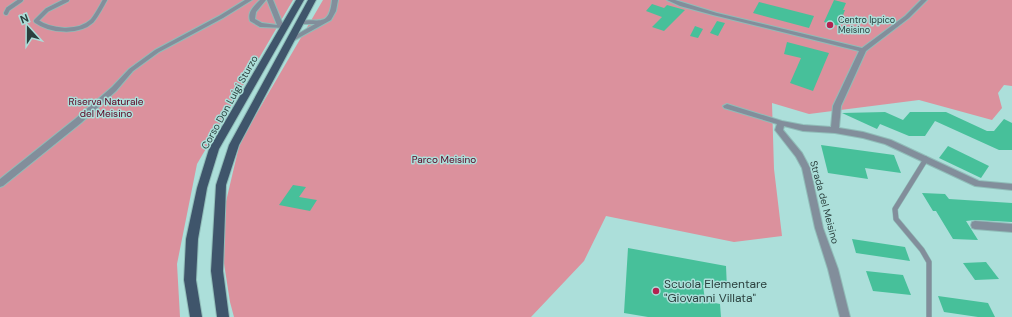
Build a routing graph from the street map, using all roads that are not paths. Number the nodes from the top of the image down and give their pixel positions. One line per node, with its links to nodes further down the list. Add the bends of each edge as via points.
1 (21, 0): 12 (lane)
2 (67, 0): 3 (lane, via 47,10 36,21 42,27 60,30 82,27 94,19)
3 (105, 0)
4 (249, 0): 22 (street, via 157,51 131,70 90,110)
5 (263, 0): 15 (street, via 253,12 252,20 260,25)
6 (270, 0): 15 (street, via 279,23)
7 (300, 0): 15 (main road, Corso Don Luigi Sturzo)
8 (312, 0): 13 (main road)
9 (335, 0): 14 (street, via 332,16)
10 (670, 0): 17 (street, via 716,14)
11 (924, 0): 17 (street, via 907,17)
12 (6, 13)
13 (301, 22): 14 (street); 16 (main road)
14 (322, 24): 16 (street)
15 (284, 27): 26 (main road, Corso Don Luigi Sturzo, via 214,148 202,188 192,239 190,280)
16 (291, 40): 27 (main road, via 234,145 221,185 217,271)
17 (864, 50): 20 (street, via 837,106)
18 (727, 106): 19 (street)
19 (781, 123): 20 (street, via 803,128); 28 (street, Strada del Meisino, via 779,130 800,155 806,168 819,228)
20 (835, 130): 21 (street, via 888,142)
21 (926, 159): 23 (street, via 978,184); 29 (lane, via 895,209 896,219 929,262)
22 (0, 184)
23 (1011, 188)
24 (975, 225): 25 (street)
25 (1012, 228)
26 (196, 317)
27 (224, 317)
28 (845, 317)
29 (929, 317)

